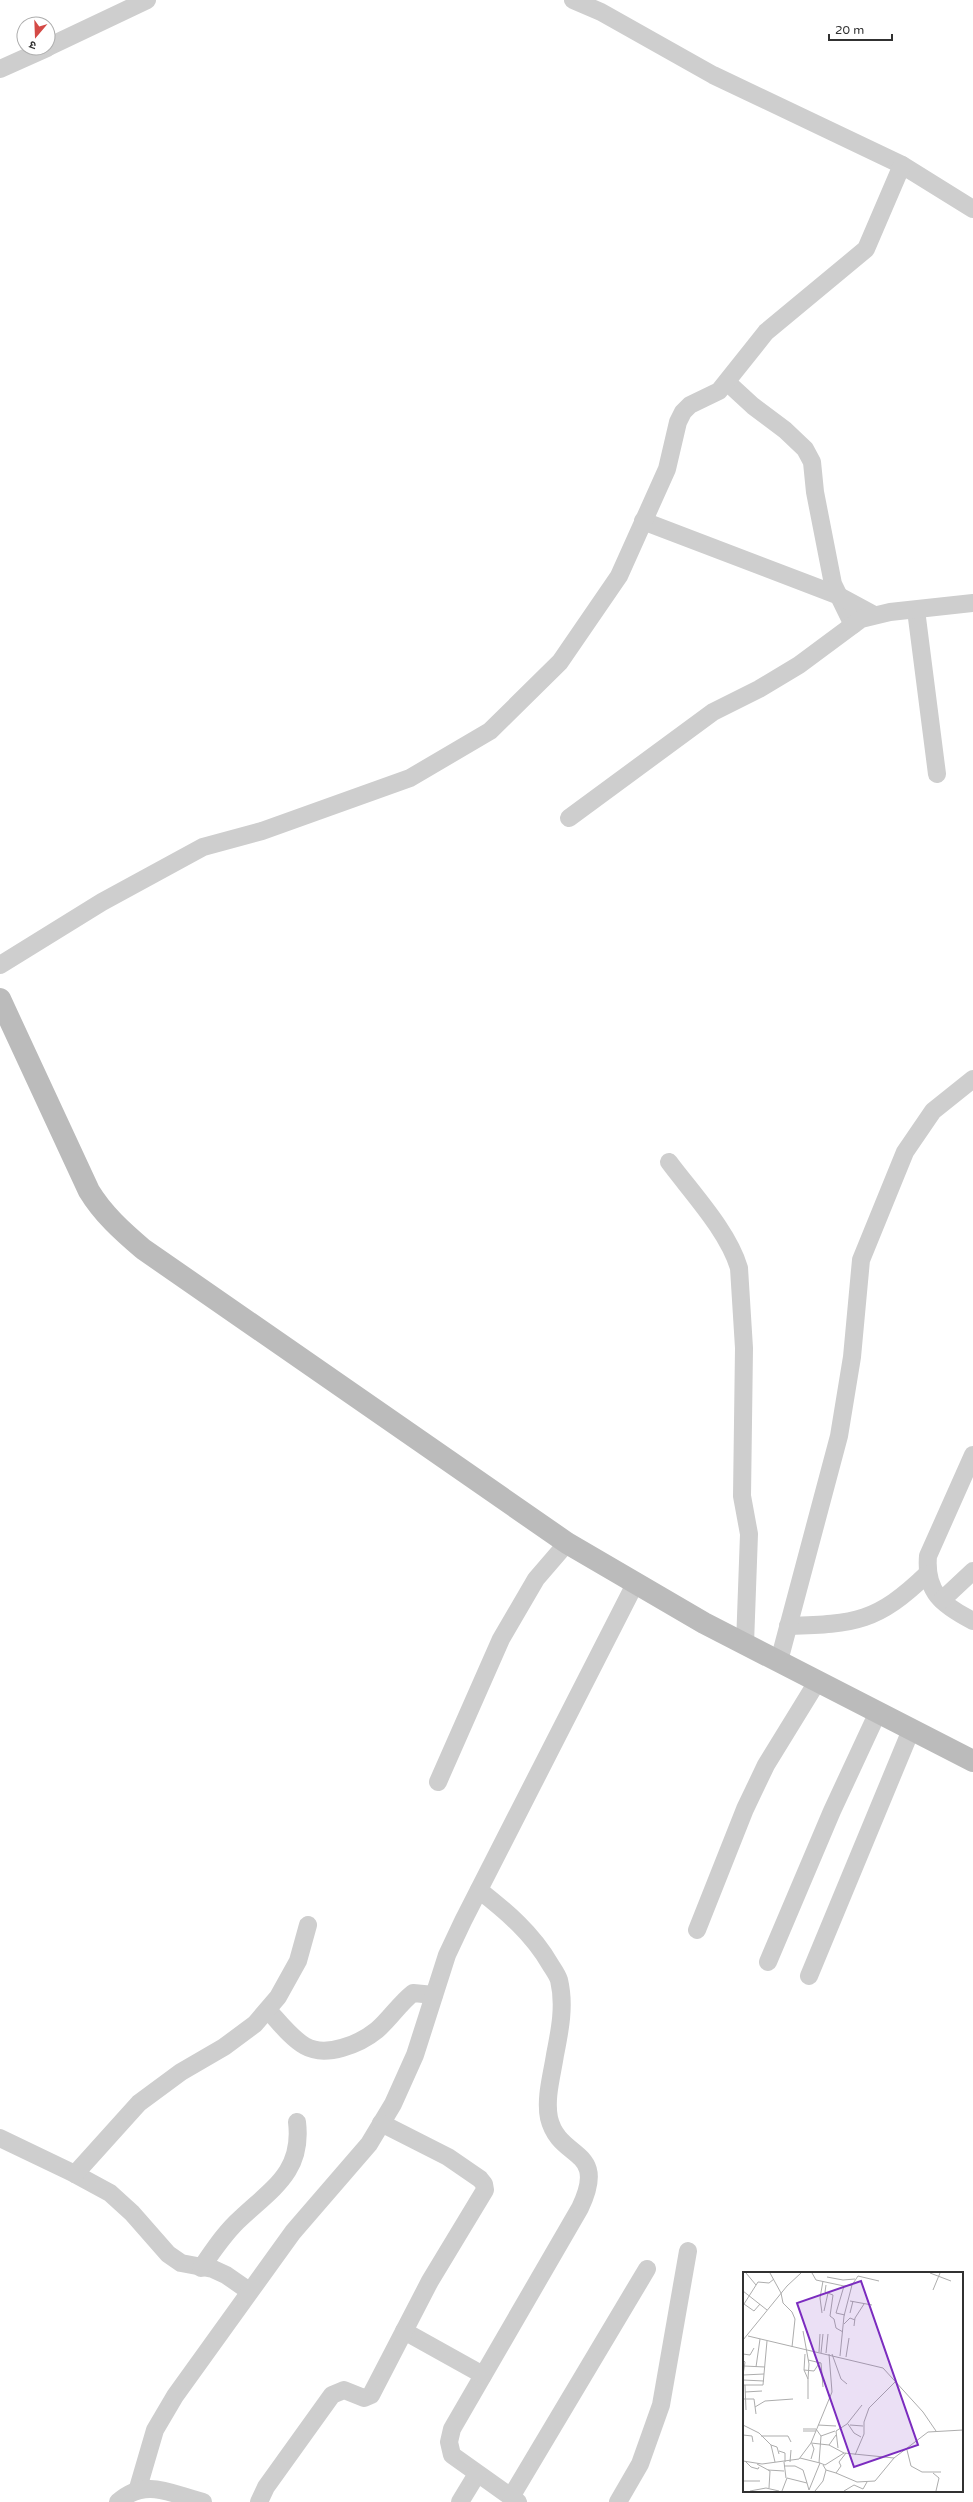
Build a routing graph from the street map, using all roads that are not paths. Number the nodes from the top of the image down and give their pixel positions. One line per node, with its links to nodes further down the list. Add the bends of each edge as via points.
1 (147, 0): 4 (street)
2 (573, 0): 3 (street)
3 (606, 6): 7 (street, via 713,75)
4 (56, 44)
5 (29, 56): 6 (street)
6 (0, 69)
7 (902, 165): 8 (street); 9 (street, via 866,249 766,332)
8 (973, 209)
9 (728, 383): 10 (street, via 682,412 667,469); 11 (street, via 785,430 805,449 812,462 815,492)
10 (643, 521): 11 (street); 18 (street, via 619,576 560,662 490,731 410,778 262,831 203,847 102,902)
11 (837, 595): 14 (street); 15 (street)
12 (973, 603): 13 (street)
13 (916, 610): 14 (street); 16 (street)
14 (874, 615): 15 (street)
15 (853, 625): 17 (street, via 799,665 713,712)
16 (937, 774)
17 (569, 818)
18 (0, 965)
19 (0, 999): 23 (street, via 89,1191 113,1222 143,1249 202,1292)
20 (973, 1079): 29 (street, via 933,1111 905,1152 861,1260 852,1357 839,1436)
21 (668, 1162): 30 (street, via 708,1214 735,1255 739,1268 744,1348 742,1496 749,1534)
22 (973, 1455): 25 (street, via 928,1556)
23 (568, 1543): 26 (street); 36 (street, via 536,1579 500,1639)
24 (973, 1571): 27 (street)
25 (926, 1574): 27 (street, via 932,1590); 29 (street, via 889,1606 867,1617 838,1625)
26 (635, 1584): 30 (street); 37 (street)
27 (942, 1600): 28 (street)
28 (973, 1621)
29 (788, 1626): 31 (street)
30 (745, 1644): 31 (street)
31 (779, 1661): 32 (street)
32 (817, 1682): 33 (street); 39 (street, via 766,1765 745,1809)
33 (878, 1712): 34 (street); 40 (street, via 832,1811)
34 (911, 1730): 35 (street); 41 (street)
35 (973, 1761)
36 (438, 1782)
37 (479, 1890): 42 (street, via 447,1955); 53 (street, via 518,1922 540,1947 559,1979 562,2015 548,2096 549,2119 557,2136 580,2156 591,2175 589,2190 580,2208)
38 (308, 1924): 43 (street, via 298,1961)
39 (696, 1930)
40 (768, 1962)
41 (809, 1976)
42 (434, 1995): 43 (street, via 413,1993 376,2031 359,2042 342,2048 324,2050 313,2049 297,2040); 45 (street, via 415,2055 393,2104)
43 (268, 2010): 47 (street, via 255,2024 224,2047 181,2072 139,2103)
44 (297, 2122): 49 (street, via 299,2138 296,2158 287,2173 271,2192 240,2218)
45 (381, 2123): 51 (street, via 368,2144 326,2192); 52 (street, via 448,2157 480,2179 485,2190 430,2281)
46 (0, 2138): 47 (street)
47 (75, 2174): 49 (street, via 110,2193 132,2212 168,2254 182,2263)
48 (688, 2251): 61 (street, via 661,2405 640,2464)
49 (201, 2268): 51 (street, via 213,2269 226,2275)
50 (647, 2269): 56 (street)
51 (249, 2291): 55 (street, via 175,2396 156,2430)
52 (404, 2331): 53 (street); 59 (street, via 371,2395 364,2398 344,2390 332,2395 266,2488)
53 (484, 2375): 54 (street, via 452,2428 449,2442 452,2455)
54 (477, 2474): 56 (street); 60 (street)
55 (138, 2488): 57 (street); 58 (street, via 156,2488)
56 (514, 2500)
57 (118, 2502)
58 (203, 2502)
59 (259, 2502)
60 (460, 2502)
61 (618, 2502)

